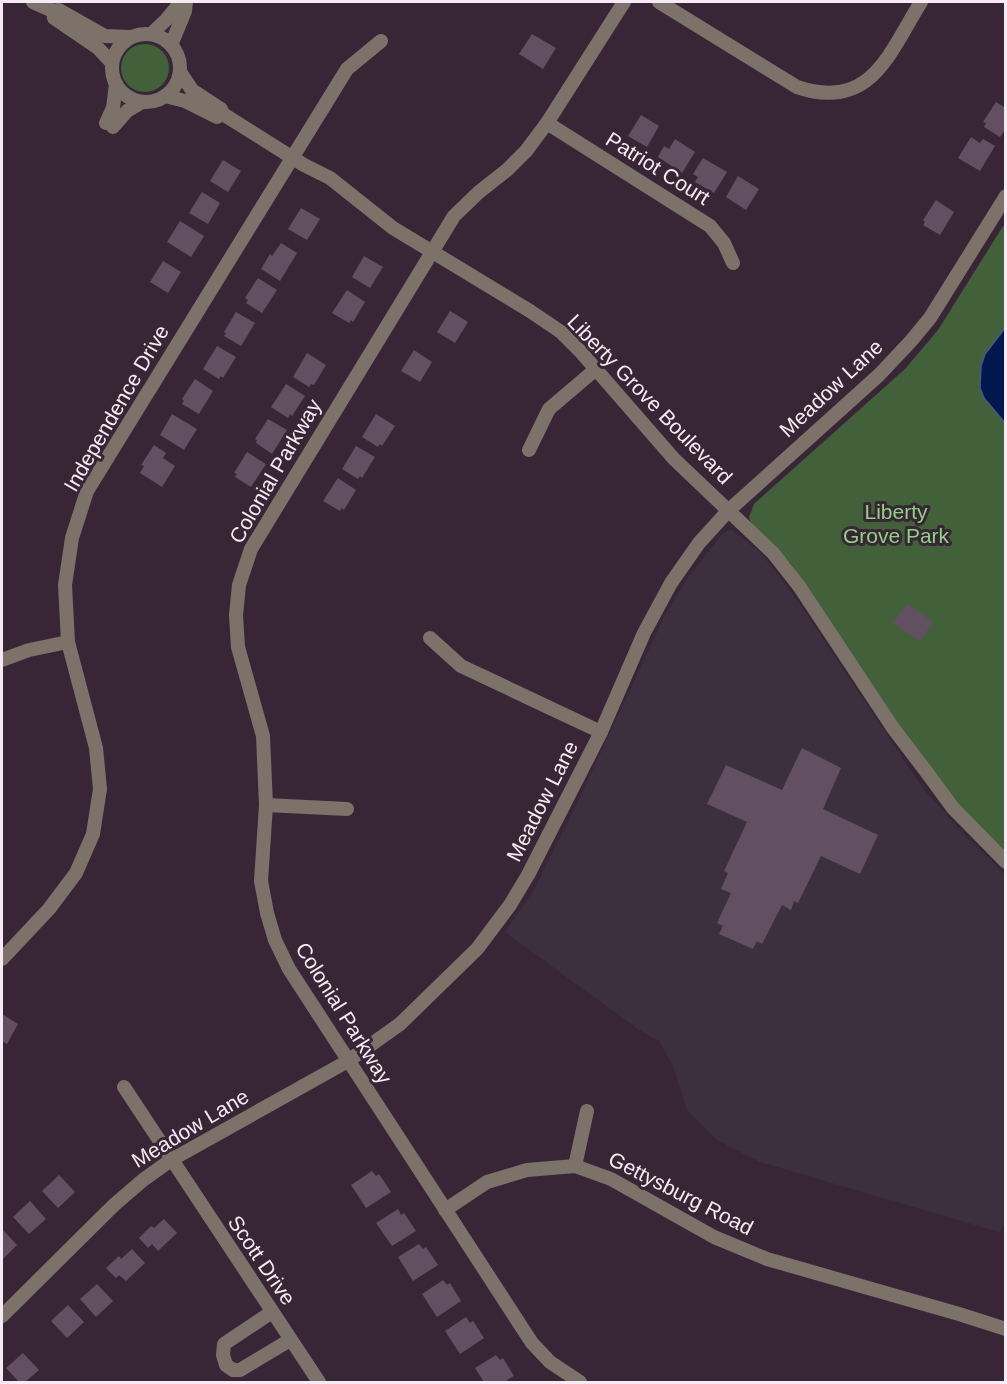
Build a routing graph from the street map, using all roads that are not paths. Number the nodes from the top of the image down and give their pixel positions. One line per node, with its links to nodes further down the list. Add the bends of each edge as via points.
1 (33, 2): 7 (street)
2 (181, 2): 8 (street)
3 (186, 2): 11 (street)
4 (624, 2): 18 (street, Colonial Parkway)
5 (659, 2): 6 (street, via 797,87 828,94 856,88 878,71)
6 (921, 2)
7 (52, 11): 9 (street, via 59,10 105,36); 12 (street, via 54,18 98,48)
8 (151, 34): 9 (street); 11 (street)
9 (130, 37): 12 (street, via 121,44)
10 (381, 41): 19 (street, Independence Drive, via 347,69)
11 (171, 45): 13 (street, via 177,53)
12 (112, 63): 14 (street)
13 (180, 72): 15 (street, via 175,86); 17 (street, Liberty Grove Boulevard, via 192,90)
14 (116, 84): 16 (street, via 123,93); 16 (street, via 109,125)
15 (165, 96): 16 (street); 17 (street, Liberty Grove Boulevard, via 179,98 217,117)
16 (142, 102)
17 (223, 114): 19 (street, Liberty Grove Boulevard)
18 (547, 123): 21 (street, Colonial Parkway, via 507,170 454,216); 22 (street, Patriot Court, via 710,226 724,243)
19 (292, 157): 21 (street, Liberty Grove Boulevard, via 330,178 386,224); 27 (street, Independence Drive, via 87,491 72,538 65,585)
20 (1005, 196): 25 (street, Meadow Lane, via 935,310 911,341 879,375)
21 (432, 252): 23 (street, Liberty Grove Boulevard, via 561,332); 30 (street, Colonial Parkway, via 251,549 239,585 238,647 262,736)
22 (733, 264)
23 (596, 369): 24 (street, via 549,409); 25 (street, Liberty Grove Boulevard, via 651,435)
24 (529, 450)
25 (728, 511): 29 (street, Meadow Lane, via 671,583 644,633); 32 (street, Liberty Grove Boulevard, via 773,553 953,808)
26 (430, 638): 29 (street, via 461,666)
27 (68, 642): 28 (street); 33 (street, Independence Drive, via 96,748 100,789 93,834 76,873 50,909)
28 (2, 660)
29 (601, 732): 34 (street, Meadow Lane, via 528,875 477,950 400,1024)
30 (266, 804): 31 (street); 34 (street, Colonial Parkway, via 261,881 275,940)
31 (347, 809)
32 (1005, 861)
33 (2, 959)
34 (348, 1061): 37 (street, Meadow Lane); 39 (street, Colonial Parkway)
35 (124, 1087): 37 (street, Scott Drive)
36 (586, 1111): 38 (street)
37 (171, 1160): 40 (street, Scott Drive); 41 (street, Meadow Lane, via 114,1205)
38 (575, 1166): 39 (street, Gettysburg Road, via 527,1170 487,1182); 42 (street, Gettysburg Road, via 611,1179 714,1238 767,1259)
39 (445, 1210): 45 (street, Colonial Parkway, via 532,1343 549,1362)
40 (272, 1312): 43 (street, Scott Drive); 43 (street, via 224,1344 226,1365 240,1370)
41 (2, 1316)
42 (1005, 1329)
43 (290, 1340): 44 (street, Scott Drive)
44 (319, 1383)
45 (580, 1383)

